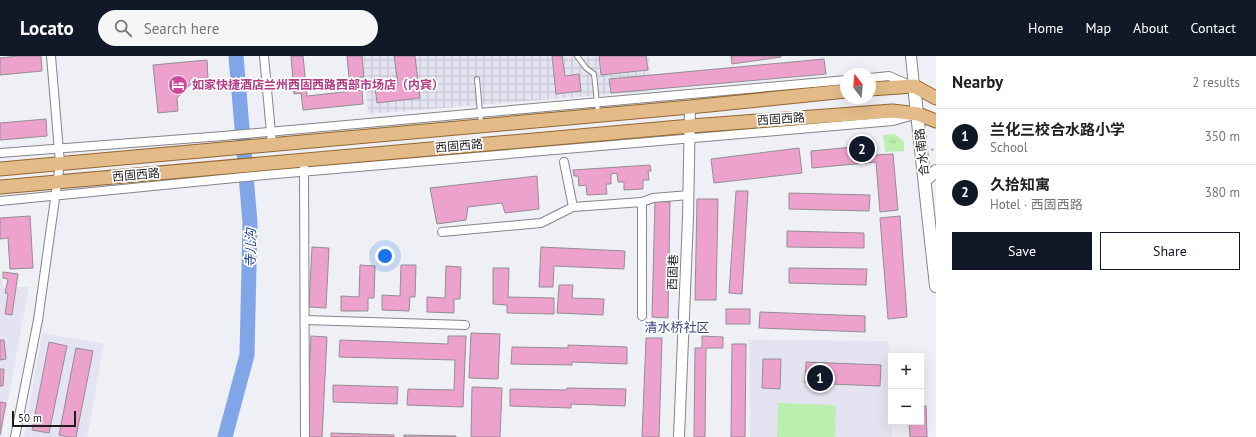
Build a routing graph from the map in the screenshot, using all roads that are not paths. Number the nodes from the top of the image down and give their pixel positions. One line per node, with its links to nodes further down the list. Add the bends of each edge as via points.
1 (51, 56): 22 (street)
2 (264, 56): 20 (street)
3 (577, 56): 14 (lane, via 594,74)
4 (911, 56): 8 (street)
5 (876, 77): 8 (street, via 889,76)
6 (477, 79): 16 (lane)
7 (840, 81): 14 (street)
8 (914, 86): 9 (main road); 11 (street); 12 (main road); 15 (main road, 合水南路)
9 (876, 89)
10 (840, 92): 13 (main road, 西固西路)
11 (936, 92)
12 (936, 98)
13 (690, 107): 14 (main road, 西固西路); 19 (street, 西固巷)
14 (597, 109): 16 (main road, 西固西路)
15 (918, 114): 17 (main road, 西固西路); 18 (street); 19 (main road, 西固西路, via 892,111); 30 (main road, 合水南路)
16 (480, 119): 20 (main road, 西固西路)
17 (936, 121)
18 (936, 129)
19 (691, 132): 26 (main road, 西固西路); 33 (street, 西固巷)
20 (268, 140): 21 (main road, 西固西路); 21 (street, via 261,132)
21 (224, 142): 22 (street); 25 (main road, 西固西路)
22 (59, 148): 23 (street); 25 (street)
23 (0, 153)
24 (564, 162): 37 (street)
25 (60, 163): 27 (main road, 西固西路); 31 (street)
26 (304, 166): 29 (main road, 西固西路); 41 (street)
27 (0, 169)
28 (936, 171): 30 (main road)
29 (226, 173): 31 (main road, 西固西路); 34 (street)
30 (925, 180): 39 (main road, 合水南路)
31 (58, 182): 32 (main road, 西固西路); 34 (street)
32 (0, 187)
33 (689, 195): 36 (street, via 653,198); 45 (street, 西固巷)
34 (56, 196): 35 (street); 43 (street, via 38,320)
35 (0, 200)
36 (642, 202): 37 (street); 40 (street)
37 (573, 208): 38 (street, via 541,223)
38 (442, 232)
39 (936, 286)
40 (642, 316)
41 (305, 320): 42 (street); 44 (street)
42 (466, 325)
43 (15, 437)
44 (304, 437)
45 (679, 437)

